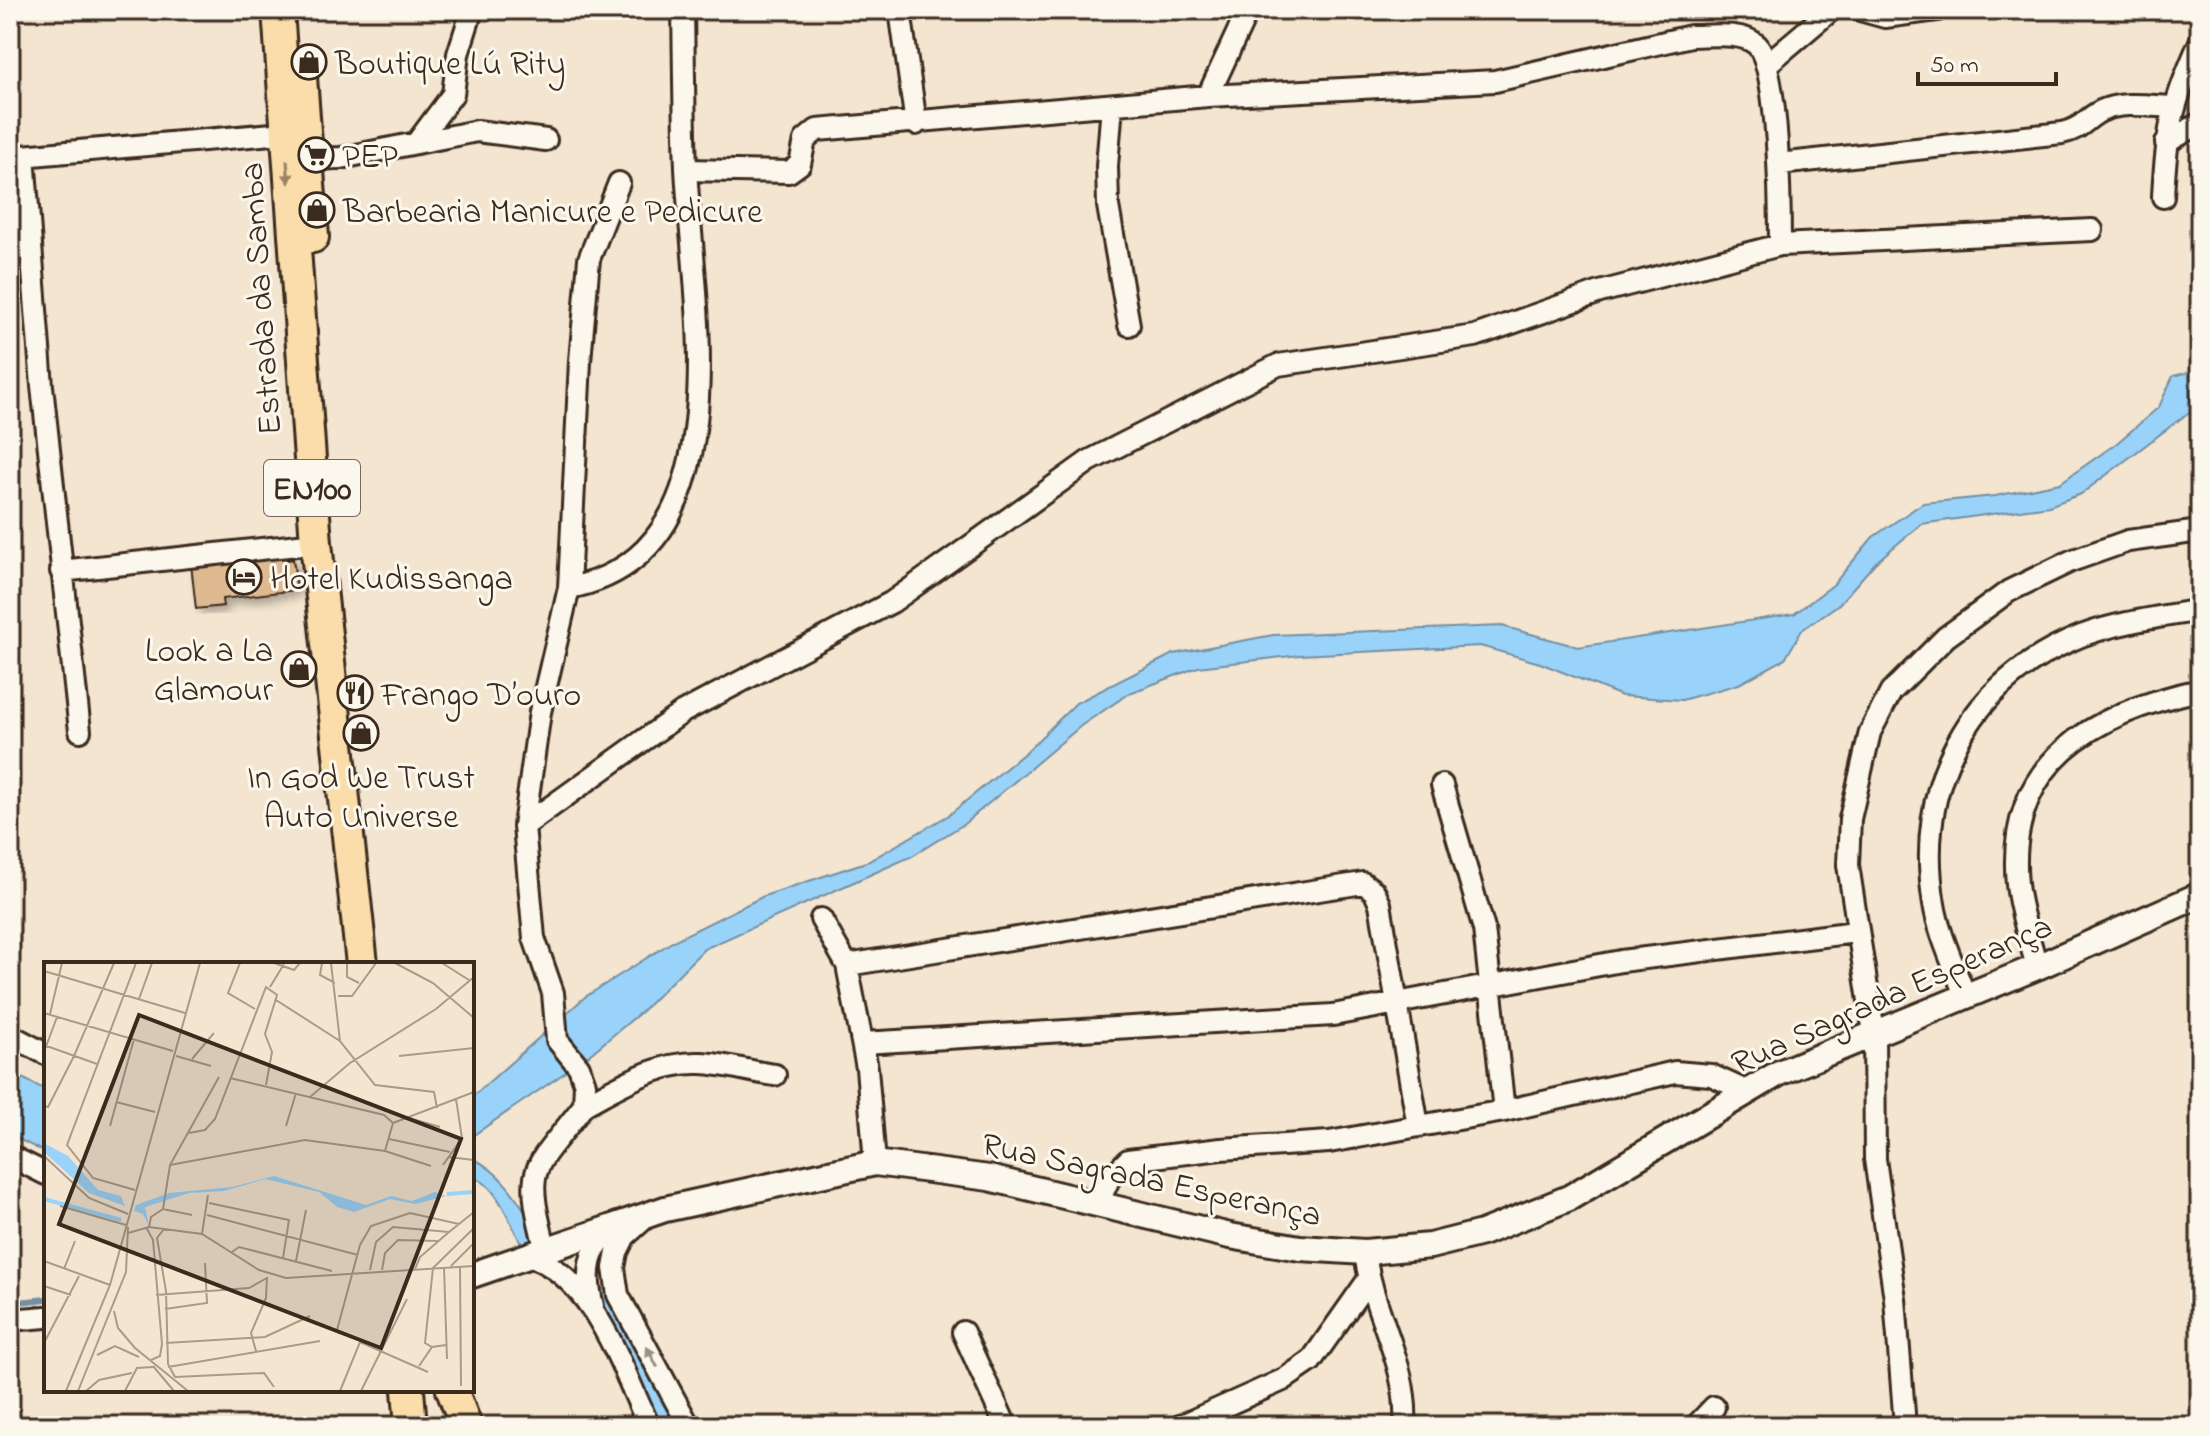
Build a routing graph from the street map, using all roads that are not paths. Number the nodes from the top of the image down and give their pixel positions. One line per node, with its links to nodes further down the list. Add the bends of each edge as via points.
1 (278, 10): 17 (main road, Estrada da Samba / EN100)
2 (295, 10): 22 (main road, Estrada da Samba / EN100)
3 (472, 10): 19 (street, via 453,94)
4 (683, 10): 24 (street)
5 (900, 10): 16 (street)
6 (1248, 10): 12 (street)
7 (1831, 10): 11 (street)
8 (1860, 10): 9 (street, via 1885,17)
9 (1937, 10)
10 (2200, 42): 14 (street)
11 (1766, 65): 12 (street, via 1757,46 1745,38 1691,36 1495,81); 23 (street)
12 (1208, 96): 13 (street)
13 (1112, 105): 16 (street); 29 (street, via 1108,206)
14 (2173, 107): 20 (street); 23 (street, via 2109,108 2062,133)
15 (2200, 123): 20 (street)
16 (916, 124): 24 (street, via 817,130 805,140 800,164 789,172)
17 (284, 133): 21 (street); 31 (main road, Estrada da Samba / EN100, one-way to 31)
18 (546, 140): 19 (street, via 477,131)
19 (418, 141): 22 (street, via 341,158)
20 (2166, 143): 26 (street)
21 (17, 157): 32 (street)
22 (309, 159): 43 (main road, Estrada da Samba / EN100, via 326,464)
23 (1779, 164): 28 (street)
24 (686, 170): 33 (street, via 699,336 694,447 656,538 616,574)
25 (619, 183): 33 (street, via 589,259)
26 (2163, 197)
27 (2092, 230): 28 (street)
28 (1780, 245): 38 (street, via 1600,292 1475,336 1302,360 1254,376 1089,461 892,602 683,712)
29 (1129, 325)
30 (2200, 531): 41 (street, via 2128,541 2009,591 1946,637 1891,692 1870,732 1850,819 1848,865)
31 (316, 543): 32 (street); 42 (main road, Estrada da Samba / EN100)
32 (61, 571): 36 (street)
33 (569, 588): 38 (street, via 540,712)
34 (2200, 610): 47 (street, via 2084,635 2039,655 2002,683 1968,721 1944,767 1933,813 1930,862 1934,907)
35 (2200, 690): 45 (street, via 2115,714 2087,729 2062,749 2037,786 2021,828 2017,881)
36 (80, 731)
37 (1442, 785): 46 (street, via 1484,929)
38 (524, 826): 55 (street, via 534,938 553,993 557,1040 587,1094)
39 (2200, 895): 45 (street, Rua Sagrada Esperança)
40 (821, 919): 44 (street)
41 (1856, 932): 46 (street, via 1621,961); 49 (street)
42 (362, 962)
43 (377, 962)
44 (847, 965): 48 (street, via 1363,883 1380,904); 51 (street)
45 (2037, 967): 47 (street, Rua Sagrada Esperança)
46 (1493, 984): 48 (street); 56 (street)
47 (1965, 996): 49 (street, Rua Sagrada Esperança)
48 (1397, 1001): 51 (street, via 1333,1015); 57 (street)
49 (1874, 1033): 54 (street, Rua Sagrada Esperança); 83 (street, via 1875,1159 1895,1299)
50 (10, 1035): 52 (street)
51 (863, 1043): 59 (street)
52 (44, 1053)
53 (775, 1075): 55 (street, via 717,1064 681,1064 653,1071)
54 (1746, 1091): 56 (street, via 1711,1075 1675,1072); 65 (street, Rua Sagrada Esperança, via 1623,1168 1527,1217 1430,1246)
55 (584, 1105): 64 (street, via 539,1161 533,1177)
56 (1504, 1111): 57 (street)
57 (1418, 1126): 61 (street, via 1329,1142 1128,1160 1109,1179)
58 (10, 1156): 60 (street)
59 (875, 1163): 61 (street, Rua Sagrada Esperança, via 989,1178); 62 (street, Rua Sagrada Esperança)
60 (44, 1173)
61 (1099, 1201): 65 (street, Rua Sagrada Esperança, via 1230,1236)
62 (665, 1209): 63 (street, Rua Sagrada Esperança); 78 (street, one-way to 62, via 618,1295 614,1268 625,1236)
63 (622, 1223): 64 (street, Rua Sagrada Esperança); 69 (street, via 607,1233 586,1273)
64 (536, 1251): 66 (street, Rua Sagrada Esperança); 69 (street, via 558,1268)
65 (1365, 1252): 67 (street)
66 (479, 1270)
67 (1368, 1280): 80 (street, via 1311,1361 1283,1380); 81 (street, via 1405,1385)
68 (44, 1317): 70 (street)
69 (596, 1317): 77 (street)
70 (10, 1320)
71 (963, 1332): 79 (street)
72 (408, 1392): 75 (main road)
73 (453, 1392): 76 (main road)
74 (1714, 1407): 82 (street)
75 (411, 1426)
76 (466, 1426)
77 (649, 1426)
78 (689, 1426)
79 (1006, 1426)
80 (1180, 1426)
81 (1405, 1426)
82 (1696, 1426)
83 (1905, 1426)

